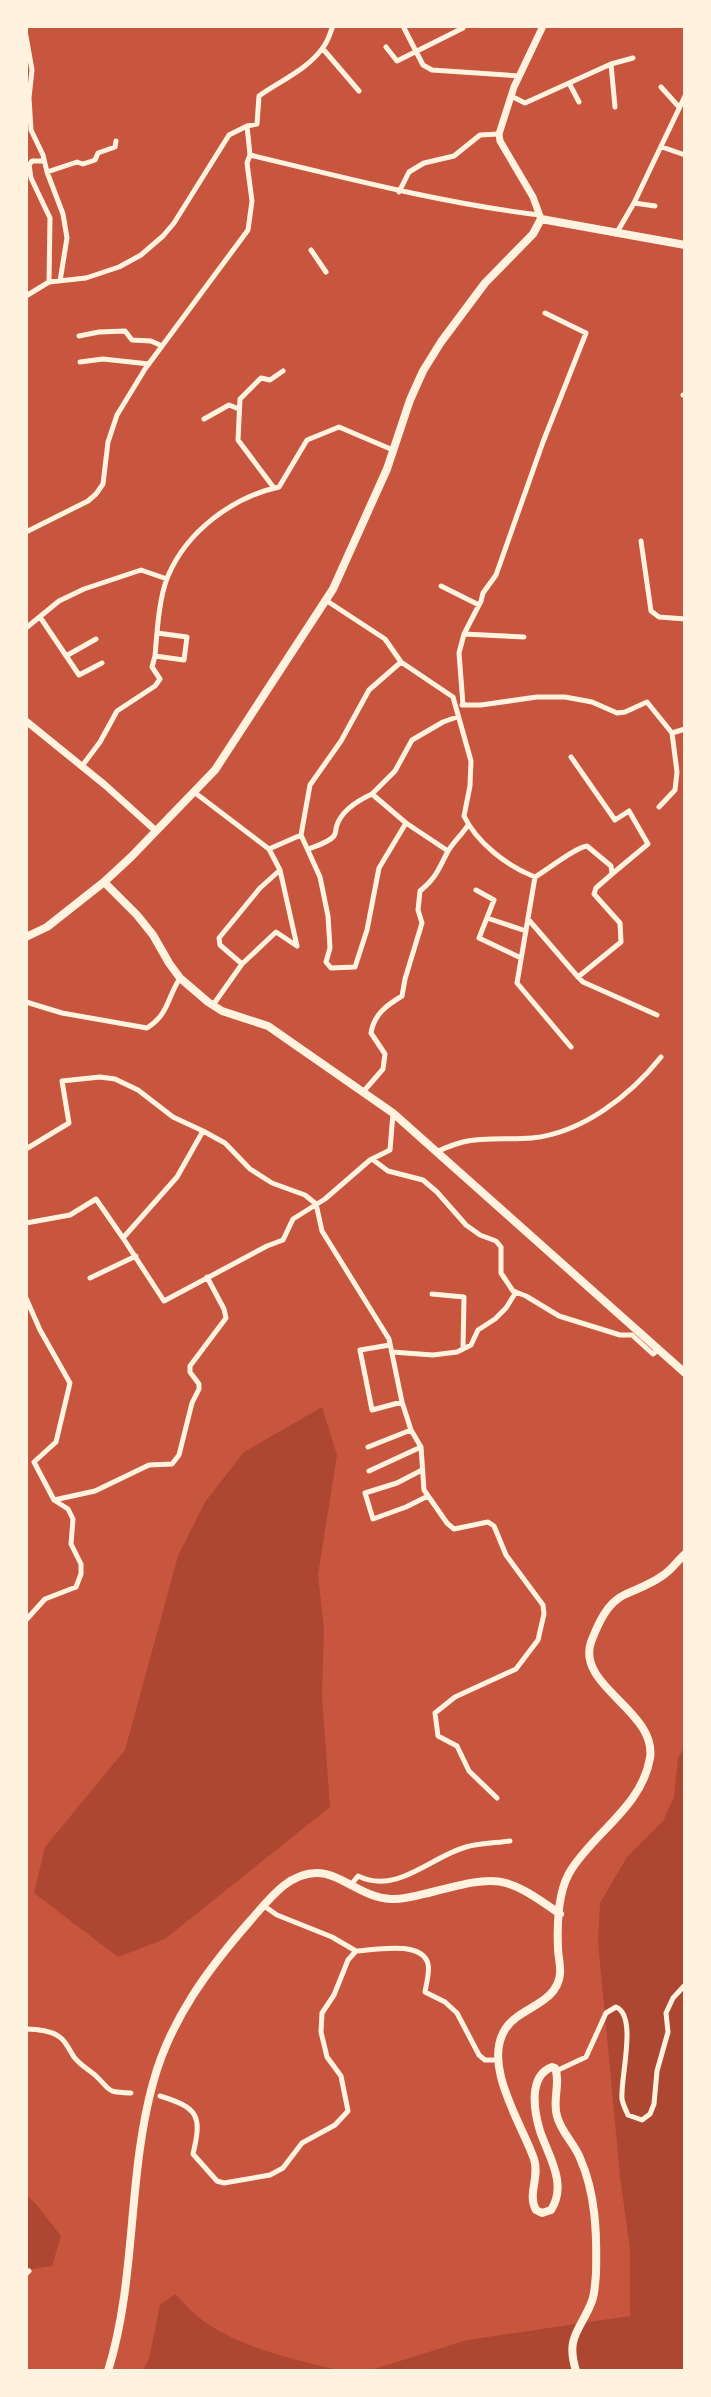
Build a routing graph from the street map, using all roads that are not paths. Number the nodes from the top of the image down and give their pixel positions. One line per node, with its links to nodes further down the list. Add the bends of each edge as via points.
1 (333, 26): 7 (street)
2 (462, 26): 8 (street)
3 (543, 26): 11 (main road)
4 (404, 27): 8 (street)
5 (26, 36): 26 (street, via 32,71 31,130)
6 (386, 47): 8 (street, via 397,61)
7 (323, 48): 14 (street); 20 (street, via 297,73 259,96 257,124)
8 (416, 52): 11 (street, via 432,70)
9 (632, 58): 10 (street)
10 (611, 64): 12 (street); 18 (street)
11 (520, 76): 15 (main road)
12 (569, 83): 15 (street, via 525,103); 17 (street)
13 (661, 87): 19 (street)
14 (359, 91)
15 (511, 96): 21 (main road)
16 (685, 96): 19 (street)
17 (579, 102)
18 (615, 107)
19 (679, 107): 23 (street)
20 (247, 126): 24 (street); 36 (street, via 229,135 191,198 163,236 141,255 86,278)
21 (499, 134): 28 (street, via 480,135 454,156 424,163 409,173); 31 (main road)
22 (116, 141): 27 (street, via 115,147 98,153 96,160)
23 (662, 146): 25 (street); 29 (street)
24 (250, 155): 28 (street); 41 (street, via 248,230)
25 (685, 155)
26 (44, 161): 27 (street); 37 (street, via 29,165 50,218)
27 (47, 172): 36 (street, via 67,238)
28 (399, 192): 31 (street)
29 (634, 203): 30 (street); 32 (street)
30 (655, 206)
31 (540, 217): 32 (main road); 47 (main road, via 534,233 485,283 441,342 410,400)
32 (616, 234): 33 (main road)
33 (685, 245)
34 (311, 250): 35 (street)
35 (326, 272)
36 (60, 281): 37 (street)
37 (49, 282): 38 (street)
38 (26, 296)
39 (545, 313): 54 (street, via 586,333 496,575)
40 (79, 336): 41 (street, via 125,331 132,340)
41 (162, 346): 43 (street)
42 (79, 362): 43 (street, via 103,359)
43 (149, 364): 49 (street, via 117,415 103,484 96,494)
44 (283, 371): 45 (street, via 254,384 240,399)
45 (239, 409): 46 (street, via 229,405); 48 (street, via 237,440)
46 (204, 419)
47 (393, 450): 48 (street, via 339,426 307,440 279,487); 53 (main road)
48 (274, 488): 51 (street, via 212,519 181,553)
49 (26, 532)
50 (641, 541): 56 (street, via 651,611 659,617)
51 (167, 579): 55 (street, via 141,570 84,589); 58 (street)
52 (441, 586): 54 (street)
53 (327, 601): 64 (street, via 385,639); 74 (main road, via 215,770)
54 (480, 605): 59 (street)
55 (40, 617): 57 (street); 62 (street)
56 (685, 619)
57 (26, 628)
58 (157, 633): 63 (street); 63 (street, via 187,637 184,660)
59 (464, 634): 60 (street); 67 (street, via 458,653)
60 (524, 637)
61 (96, 639): 62 (street)
62 (65, 656): 65 (street, via 79,675)
63 (155, 656): 73 (street, via 152,667 160,679 117,711)
64 (401, 662): 66 (street, via 453,697); 80 (street, via 369,690 310,785)
65 (102, 663)
66 (456, 705): 67 (street); 68 (street)
67 (463, 705): 71 (street, via 565,697 617,713 647,702)
68 (457, 717): 75 (street, via 412,740 395,771); 78 (street, via 471,761 464,816)
69 (26, 721): 73 (main road)
70 (685, 729): 71 (street)
71 (672, 733): 76 (street, via 675,790)
72 (571, 757): 85 (street, via 615,820 629,811 648,844)
73 (82, 766): 79 (main road)
74 (194, 792): 79 (main road); 81 (street)
75 (372, 794): 77 (street); 82 (street, via 342,816 328,841)
76 (659, 807)
77 (406, 823): 82 (street, via 379,868 368,930 355,967 331,968 326,962 328,916); 83 (street)
78 (468, 825): 83 (street); 86 (street, via 481,842)
79 (155, 830): 87 (main road)
80 (301, 835): 81 (street); 82 (street)
81 (269, 849): 84 (street)
82 (308, 849)
83 (448, 851): 102 (street, via 439,872 420,891 422,923 402,996 383,1008 373,1024 371,1033 385,1054 383,1069)
84 (280, 870): 94 (street, via 219,938 220,945); 94 (street, via 297,946 276,932)
85 (612, 874): 86 (street, via 611,866 587,846); 95 (street, via 594,894 620,923 621,942)
86 (534, 877): 90 (street)
87 (104, 882): 92 (main road, via 47,927); 96 (main road, via 145,925)
88 (476, 890): 89 (street, via 494,900)
89 (487, 919): 91 (street); 93 (street, via 479,938)
90 (528, 919): 91 (street); 95 (street)
91 (526, 932): 93 (street)
92 (26, 937)
93 (521, 958): 100 (street, via 517,983)
94 (242, 964): 98 (street)
95 (578, 977): 99 (street)
96 (180, 978): 97 (street, via 159,1020 146,1028); 98 (main road)
97 (26, 1002)
98 (214, 1005): 102 (main road, via 268,1026)
99 (657, 1015)
100 (571, 1047)
101 (660, 1057): 106 (street, via 623,1096 568,1129 534,1138 461,1142)
102 (363, 1092): 103 (main road)
103 (393, 1113): 106 (main road); 107 (street, via 390,1150)
104 (203, 1131): 105 (street, via 173,1117 138,1090 100,1077 62,1081 69,1123); 108 (street, via 225,1143 250,1169); 110 (street, via 177,1177)
105 (26, 1149)
106 (438, 1151): 119 (main road)
107 (373, 1159): 108 (street); 114 (street, via 388,1171 423,1180 466,1225 496,1241 501,1273)
108 (316, 1204): 112 (street, via 293,1219 283,1240); 117 (street, via 322,1231)
109 (26, 1223): 110 (street, via 71,1215 96,1199)
110 (123, 1238): 111 (street)
111 (136, 1256): 112 (street, via 164,1301); 113 (street)
112 (207, 1277): 128 (street, via 226,1318 190,1366 199,1389 179,1455 172,1464 149,1465 95,1491)
113 (90, 1278)
114 (516, 1292): 118 (street, via 506,1308); 119 (street, via 559,1316 632,1335 653,1354)
115 (432, 1294): 118 (street, via 464,1297)
116 (26, 1297): 128 (street, via 70,1383 56,1442 34,1462)
117 (391, 1349): 118 (street, via 433,1355); 121 (street); 121 (street, via 360,1350 372,1410)
118 (463, 1349)
119 (659, 1349): 120 (main road)
120 (685, 1373)
121 (402, 1402): 122 (street)
122 (411, 1430): 123 (street); 124 (street)
123 (368, 1447)
124 (421, 1447): 125 (street); 126 (street)
125 (422, 1470): 127 (street); 127 (street, via 365,1493 373,1519)
126 (369, 1471)
127 (428, 1496): 131 (street, via 454,1529 488,1522 494,1526 506,1555 543,1605 538,1640 516,1669 455,1698 435,1713 438,1736 457,1746 469,1771)
128 (54, 1500): 130 (street, via 68,1509 73,1519 71,1544 81,1574 76,1587 45,1599)
129 (685, 1554): 135 (main road, via 661,1578 614,1601 590,1644 589,1654 609,1692 648,1735 650,1760 627,1805 570,1871)
130 (26, 1620)
131 (497, 1798)
132 (510, 1842): 133 (street, via 465,1847 396,1879 382,1882 358,1876)
133 (350, 1886): 134 (main road, via 330,1875 300,1876); 135 (main road, via 394,1900 494,1880 526,1890)
134 (264, 1906): 136 (street); 143 (main road, via 194,1991 153,2081)
135 (559, 1913): 139 (main road, via 556,1987 507,2026)
136 (356, 1951): 139 (street, via 402,1948 423,1955 429,1965 425,1992 457,2013 479,2055); 142 (street, via 322,2014 321,2032 327,2057 341,2076 348,2111 335,2125 302,2143 283,2168 270,2175 217,2181 193,2154 200,2128 195,2116)
137 (685, 1985): 140 (street, via 666,2013 668,2032 654,2104 642,2120 628,2115 622,2102 628,2029 621,2008 606,2013 586,2057)
138 (26, 2029): 141 (street, via 63,2039 105,2089)
139 (497, 2060): 140 (main road, via 534,2159 536,2183 531,2198 542,2213 555,2205 556,2171 540,2132 537,2077 545,2069)
140 (556, 2071): 144 (main road, via 557,2116 585,2170 596,2243 592,2302 572,2346)
141 (131, 2093)
142 (160, 2096)
143 (108, 2371)
144 (576, 2371)

